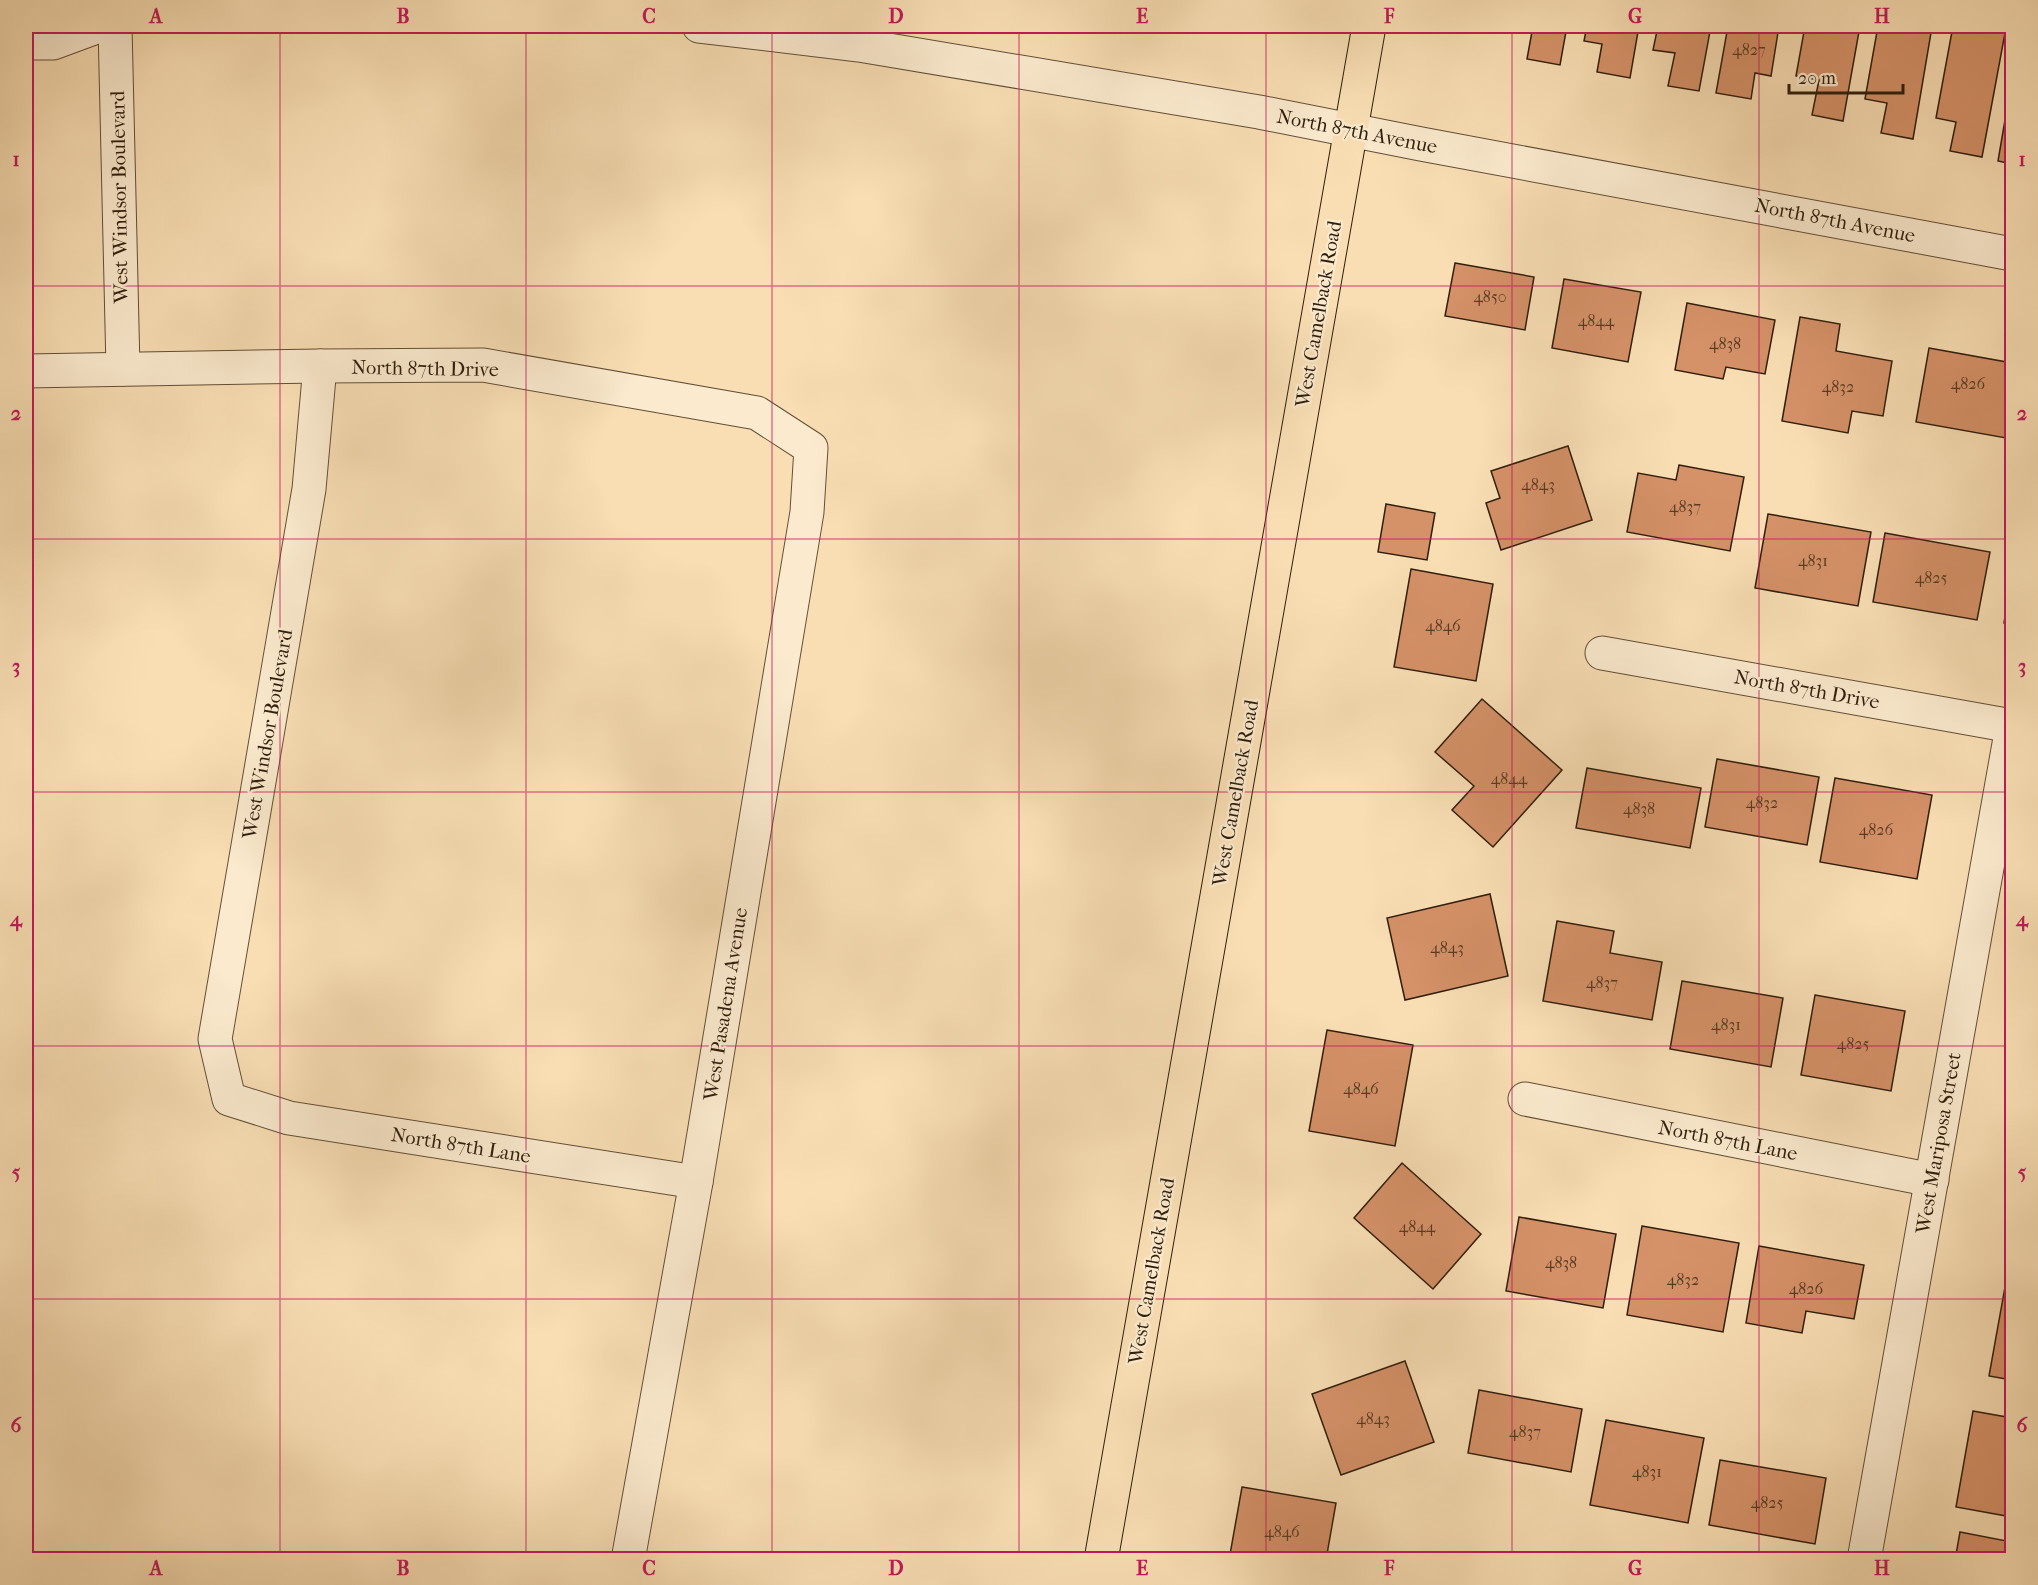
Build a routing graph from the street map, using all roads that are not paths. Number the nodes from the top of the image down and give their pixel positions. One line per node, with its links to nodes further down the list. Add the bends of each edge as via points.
1 (99, 26): 5 (street, via 53,43)
2 (116, 26): 9 (street, West Windsor Boulevard)
3 (699, 26): 6 (street, North 87th Avenue, via 859,45)
4 (1369, 26): 6 (main road, West Camelback Road)
5 (26, 43)
6 (1350, 129): 7 (street, North 87th Avenue); 19 (main road, West Camelback Road)
7 (2013, 254)
8 (320, 366): 9 (street, North 87th Drive); 11 (street, North 87th Drive, via 483,366 757,413); 14 (street, West Windsor Boulevard, via 309,489 215,1039)
9 (123, 369): 10 (street, North 87th Drive)
10 (26, 371)
11 (811, 448): 17 (street, West Pasadena Avenue, via 807,512)
12 (1602, 653): 13 (street, North 87th Drive)
13 (2013, 726): 16 (street, West Mariposa Street)
14 (229, 1099): 17 (street, North 87th Lane, via 288,1118)
15 (1525, 1100): 16 (street, North 87th Lane)
16 (1932, 1180): 20 (street, West Mariposa Street)
17 (696, 1182): 18 (street, West Pasadena Avenue)
18 (628, 1560)
19 (1101, 1560)
20 (1864, 1560)

